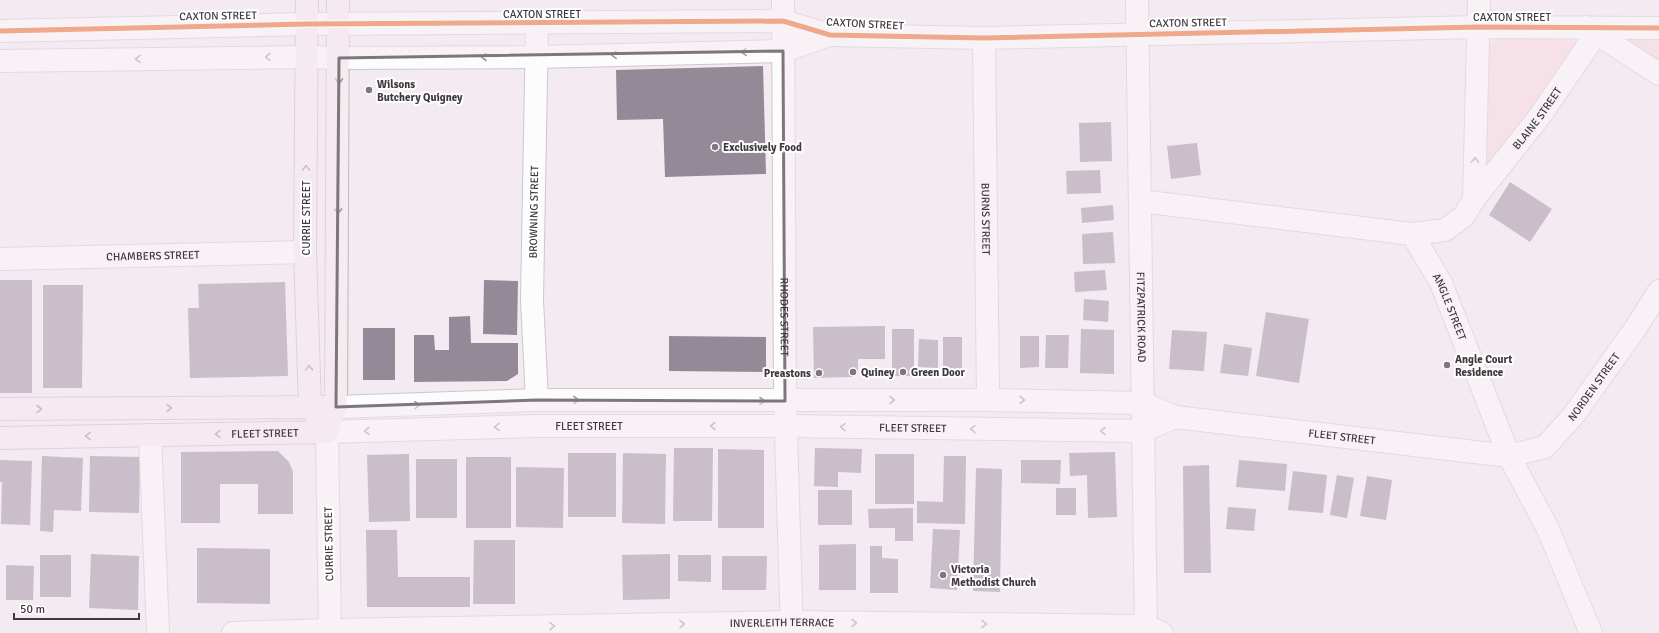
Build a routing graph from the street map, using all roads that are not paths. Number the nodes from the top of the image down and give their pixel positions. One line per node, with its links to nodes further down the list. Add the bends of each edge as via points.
1 (307, 0): 7 (main road, CURRIE STREET)
2 (338, 0): 8 (main road, CURRIE STREET)
3 (783, 0): 6 (street, RHODES STREET)
4 (1137, 0): 14 (street, FITZPATRICK ROAD)
5 (1479, 0): 10 (street, BLAINE STREET)
6 (783, 22): 9 (street, CAXTON STREET); 15 (street, CAXTON STREET); 17 (street, RHODES STREET)
7 (307, 24): 8 (street, CAXTON STREET); 13 (street, CAXTON STREET); 18 (main road, CURRIE STREET)
8 (338, 24): 9 (street, CAXTON STREET); 20 (main road, CURRIE STREET)
9 (537, 24): 19 (street, BROWNING STREET)
10 (1478, 27): 12 (street, CAXTON STREET); 14 (street, CAXTON STREET); 23 (street, BLAINE STREET, one-way to 10)
11 (1659, 28): 12 (street, CAXTON STREET)
12 (1591, 30): 22 (street); 23 (street, BLAINE STREET, via 1540,116)
13 (0, 31)
14 (1138, 34): 16 (street, CAXTON STREET); 24 (street, FITZPATRICK ROAD)
15 (830, 35): 16 (street, CAXTON STREET); 17 (street, CAXTON STREET)
16 (984, 38): 30 (street, BURNS STREET)
17 (783, 51): 19 (street, CAXTON STREET, one-way to 19); 31 (street, RHODES STREET)
18 (307, 57): 20 (street, CAXTON STREET); 21 (street, CAXTON STREET, one-way to 21); 26 (main road, CURRIE STREET, one-way to 18)
19 (537, 57): 20 (street, CAXTON STREET, one-way to 20); 29 (street, BROWNING STREET, via 532,300)
20 (339, 58): 34 (main road, CURRIE STREET, one-way to 34)
21 (0, 61)
22 (1659, 74)
23 (1474, 199): 25 (street, BLAINE STREET, via 1464,216 1445,230)
24 (1140, 200): 25 (street); 32 (street, FITZPATRICK ROAD)
25 (1412, 234): 42 (street, ANGLE STREET, via 1441,283)
26 (305, 252): 27 (street, CHAMBERS STREET); 33 (main road, CURRIE STREET, one-way to 26)
27 (0, 259)
28 (1659, 291): 42 (street, NORDEN STREET, via 1573,416 1545,447)
29 (537, 400): 31 (street, FLEET STREET, one-way to 31); 34 (street, FLEET STREET, one-way to 29)
30 (988, 400): 31 (street, FLEET STREET, one-way to 30); 32 (street, FLEET STREET, one-way to 32)
31 (785, 401): 37 (street, RHODES STREET)
32 (1142, 403): 36 (street, FLEET STREET); 38 (street, FITZPATRICK ROAD)
33 (310, 407): 34 (main road, FLEET STREET); 35 (main road, FLEET STREET, one-way to 33); 39 (main road)
34 (336, 407): 39 (main road, CURRIE STREET)
35 (0, 409)
36 (1175, 417): 38 (street, FLEET STREET); 42 (street, FLEET STREET)
37 (786, 426): 38 (street, FLEET STREET, one-way to 37); 39 (street, FLEET STREET, one-way to 39, via 536,426); 43 (street, RHODES STREET)
38 (1142, 431): 46 (street, FITZPATRICK ROAD)
39 (327, 432): 40 (main road, FLEET STREET, one-way to 40); 45 (street, CURRIE STREET)
40 (150, 435): 41 (main road, FLEET STREET, one-way to 41); 47 (street)
41 (0, 438)
42 (1509, 456): 49 (street, ANGLE STREET, via 1548,527)
43 (792, 627): 44 (street, INVERLEITH TERRACE, one-way to 43); 46 (street, INVERLEITH TERRACE, one-way to 46)
44 (587, 629): 45 (street, INVERLEITH TERRACE, one-way to 44)
45 (330, 631): 48 (street, INVERLEITH TERRACE)
46 (1152, 631)
47 (158, 633)
48 (233, 633)
49 (1591, 633)

